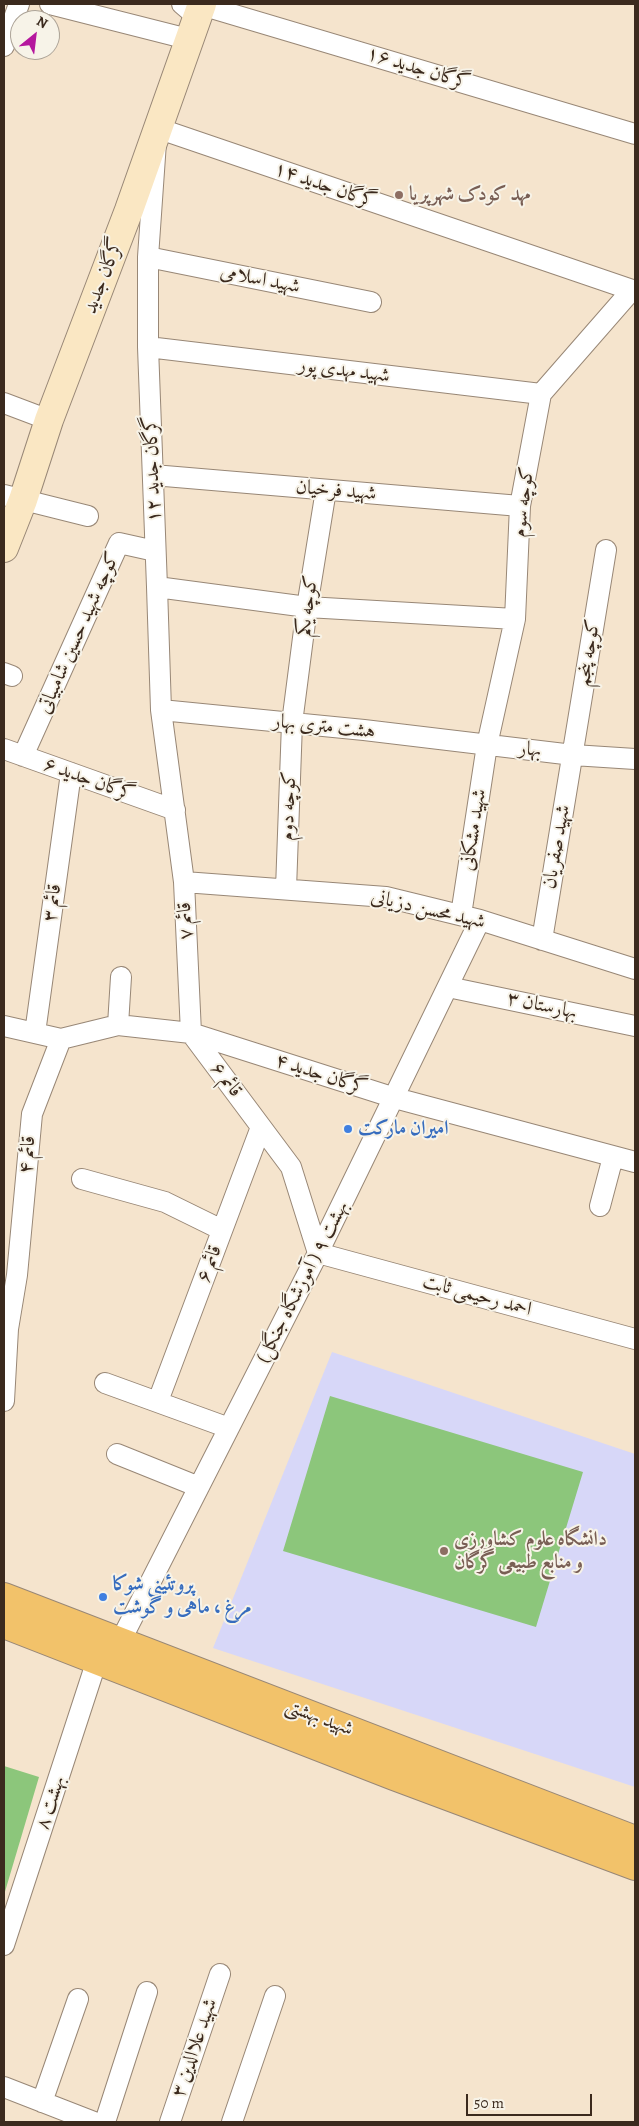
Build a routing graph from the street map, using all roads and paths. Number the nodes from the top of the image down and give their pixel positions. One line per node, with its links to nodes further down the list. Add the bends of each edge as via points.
1 (19, 4): 4 (street)
2 (50, 4): 3 (street, گرگان جدید ۱۶)
3 (194, 13): 5 (main road, گرگان جدید); 6 (street, گرگان جدید ۱۶)
4 (4, 46)
5 (157, 128): 7 (street, گرگان جدید ۱۲); 8 (street, گرگان جدید ۱۴); 13 (main road, گرگان جدید)
6 (635, 134)
7 (148, 257): 9 (street, شهید اسلامی); 10 (street, گرگان جدید ۱۲)
8 (633, 291): 11 (street)
9 (372, 302)
10 (148, 347): 11 (street, شهید مهدی پور); 14 (street, گرگان جدید ۱۲)
11 (540, 394): 17 (street, کوچه سوم)
12 (4, 403): 13 (street)
13 (49, 420): 16 (main road, گرگان جدید)
14 (153, 475): 15 (street, شهید فرخیان); 21 (street, گرگان جدید ۱۲)
15 (326, 490): 17 (street, شهید فرخیان); 23 (street, کوچه یکم)
16 (13, 498): 18 (street); 19 (main road, گرگان جدید)
17 (520, 506): 24 (street, کوچه سوم)
18 (88, 516)
19 (4, 547)
20 (606, 550): 29 (street, کوچه پنجم)
21 (156, 551): 22 (street, گرگان جدید ۱۲); 30 (street, کوچه شهید حسین شامبیاتی, via 119,543)
22 (157, 587): 23 (street); 25 (street, گرگان جدید ۱۲)
23 (307, 607): 24 (street); 26 (street, کوچه یکم)
24 (515, 619): 27 (street, کوچه سوم)
25 (161, 710): 26 (street, هشت متری بهار); 33 (street, گرگان جدید ۱۲)
26 (292, 723): 27 (street, هشت متری بهار); 35 (street, کوچه دوم)
27 (487, 745): 29 (street, بهار); 36 (street, شهید مشکانی)
28 (4, 749): 30 (street, گرگان جدید ۶)
29 (573, 755): 31 (street, بهار); 38 (street, شهید صفریان)
30 (23, 756): 32 (street, گرگان جدید ۶)
31 (635, 759)
32 (71, 773): 33 (street, گرگان جدید ۶); 45 (street, ۳ قائم)
33 (175, 810): 34 (street, ۷ قائم)
34 (184, 882): 35 (street, شهید محسن دزیانی); 46 (street, ۷ قائم)
35 (286, 889): 36 (street, شهید محسن دزیانی, via 386,897)
36 (461, 915): 37 (street, شهید محسن دزیانی)
37 (480, 920): 38 (street, شهید محسن دزیانی); 41 (street, بهشت ۹ ( آموزشگاه جنگل))
38 (542, 940): 39 (street, شهید محسن دزیانی)
39 (635, 968)
40 (121, 977): 42 (street)
41 (448, 987): 44 (street, بهارستان ۳); 48 (street, بهشت ۹ ( آموزشگاه جنگل))
42 (118, 1025): 46 (street, گرگان جدید ۴); 47 (street, گرگان جدید ۴)
43 (4, 1026): 45 (street, گرگان جدید ۴)
44 (635, 1026)
45 (35, 1033): 47 (street, گرگان جدید ۴)
46 (191, 1033): 48 (street, گرگان جدید ۴); 49 (street, ۶ قائم)
47 (60, 1039): 58 (street, قائم ۴, via 32,1114 17,1275 8,1329)
48 (395, 1098): 50 (street, گرگان جدید ۴); 55 (street, بهشت ۹ ( آموزشگاه جنگل))
49 (261, 1126): 54 (street, قائم ۶); 55 (street, via 291,1167)
50 (613, 1157): 51 (street, گرگان جدید ۴); 53 (street)
51 (635, 1162)
52 (82, 1180): 54 (street, via 165,1202)
53 (600, 1206)
54 (222, 1230): 59 (street, قائم ۶)
55 (318, 1253): 56 (street, احمد رحیمی ثابت); 60 (street, بهشت ۹ ( آموزشگاه جنگل))
56 (635, 1339)
57 (105, 1383): 59 (street)
58 (4, 1401)
59 (158, 1401): 60 (street)
60 (229, 1428): 62 (street, بهشت ۹ ( آموزشگاه جنگل))
61 (117, 1454): 62 (street)
62 (199, 1487): 65 (street, بهشت ۹ ( آموزشگاه جنگل))
63 (4, 1597): 65 (main road, شهید بهشتی)
64 (4, 1624): 66 (main road, شهید بهشتی)
65 (120, 1642): 67 (main road, شهید بهشتی)
66 (98, 1660): 67 (main road, شهید بهشتی); 70 (street, ۸ بهشت)
67 (471, 1791): 68 (main road, شهید بهشتی); 69 (main road, شهید بهشتی)
68 (635, 1840)
69 (635, 1866)
70 (4, 1945)
71 (220, 1974): 79 (street, ۳ شهید علاالدین)
72 (147, 1992): 78 (street)
73 (276, 1996): 80 (street)
74 (78, 1999): 76 (street)
75 (4, 2087): 76 (street)
76 (42, 2102): 77 (street)
77 (94, 2122)
78 (104, 2122)
79 (170, 2122)
80 (232, 2122)

